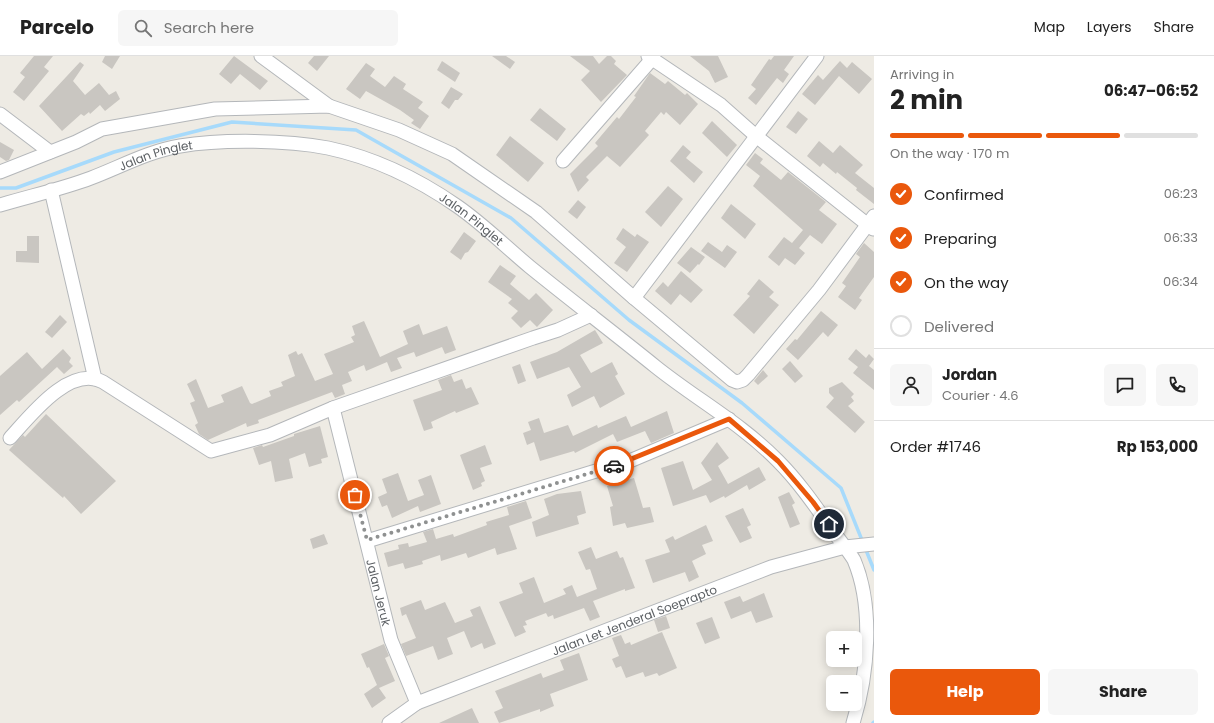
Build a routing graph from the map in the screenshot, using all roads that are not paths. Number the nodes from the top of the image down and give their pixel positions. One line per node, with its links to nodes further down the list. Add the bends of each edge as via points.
1 (261, 56): 4 (street)
2 (817, 56): 6 (street)
3 (650, 57): 6 (street, via 721,105); 8 (street)
4 (330, 106): 7 (street, via 215,109 102,129); 13 (street, via 399,130 452,154 536,212)
5 (0, 114): 7 (street)
6 (756, 136): 12 (street); 13 (street)
7 (50, 152): 9 (street)
8 (563, 161)
9 (0, 172)
10 (51, 190): 11 (street, Jalan Pinglet); 14 (street, Jalan Pinglet, via 89,179 155,152 181,146 221,142 289,143 328,148 377,162 408,176 459,207); 15 (street)
11 (0, 205)
12 (872, 223): 13 (street, via 748,375 739,382 732,380)
13 (634, 298)
14 (591, 315): 16 (street, via 558,330); 17 (street, Jalan Pinglet, via 658,369)
15 (95, 379): 16 (street, via 211,450 270,435); 18 (street, via 78,379 65,386 35,410)
16 (333, 408): 19 (street, Jalan Jeruk)
17 (729, 419): 19 (street, via 625,462); 21 (street, Jalan Pinglet, via 778,461)
18 (10, 438)
19 (367, 540): 22 (street, Jalan Jeruk, via 391,640)
20 (874, 544): 21 (street, Jalan Let Jenderal Soeprapto)
21 (849, 546): 22 (street, Jalan Let Jenderal Soeprapto, via 771,567); 24 (street, Jalan Pinglet, via 866,596 868,620 867,661)
22 (417, 704): 23 (street, Jalan Let Jenderal Soeprapto)
23 (389, 723)
24 (853, 723)

